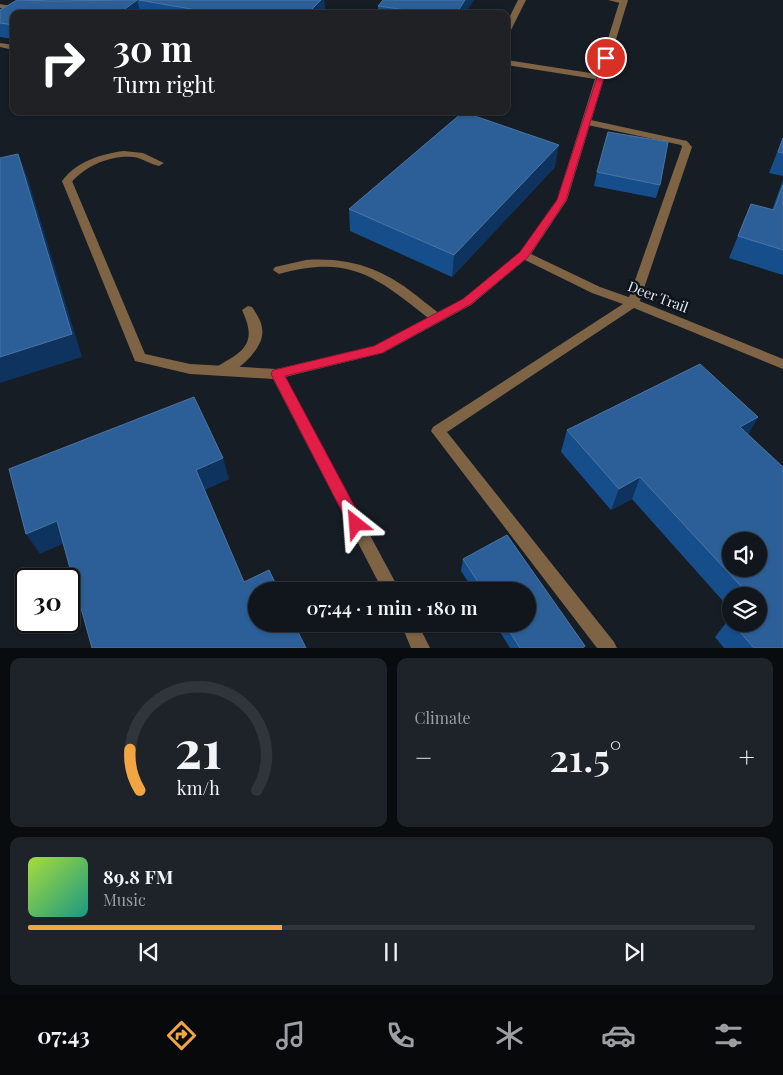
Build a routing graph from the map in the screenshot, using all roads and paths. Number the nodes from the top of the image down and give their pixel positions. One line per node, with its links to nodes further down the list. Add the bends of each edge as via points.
1 (522, 0): 5 (street)
2 (620, 0): 7 (street)
3 (0, 6): 4 (street)
4 (22, 10)
5 (510, 24)
6 (510, 63): 7 (street)
7 (600, 77): 8 (street)
8 (586, 122): 10 (street, via 562,200); 12 (street, via 684,143 687,147)
9 (159, 164): 16 (street, via 135,154 113,156 89,163 67,181 140,358 190,368)
10 (524, 255): 12 (street, Deer Trail, via 596,290); 14 (street, via 467,302)
11 (279, 270): 14 (street, via 298,263 328,262 359,269 387,280)
12 (633, 303): 15 (street, Deer Trail); 21 (street, via 438,431)
13 (248, 310): 16 (street, via 256,329 252,344 242,359)
14 (436, 318): 17 (street, via 378,350)
15 (783, 364)
16 (222, 370): 17 (street)
17 (278, 374): 18 (street)
18 (387, 582)
19 (413, 632): 20 (street)
20 (421, 648)
21 (608, 648)

